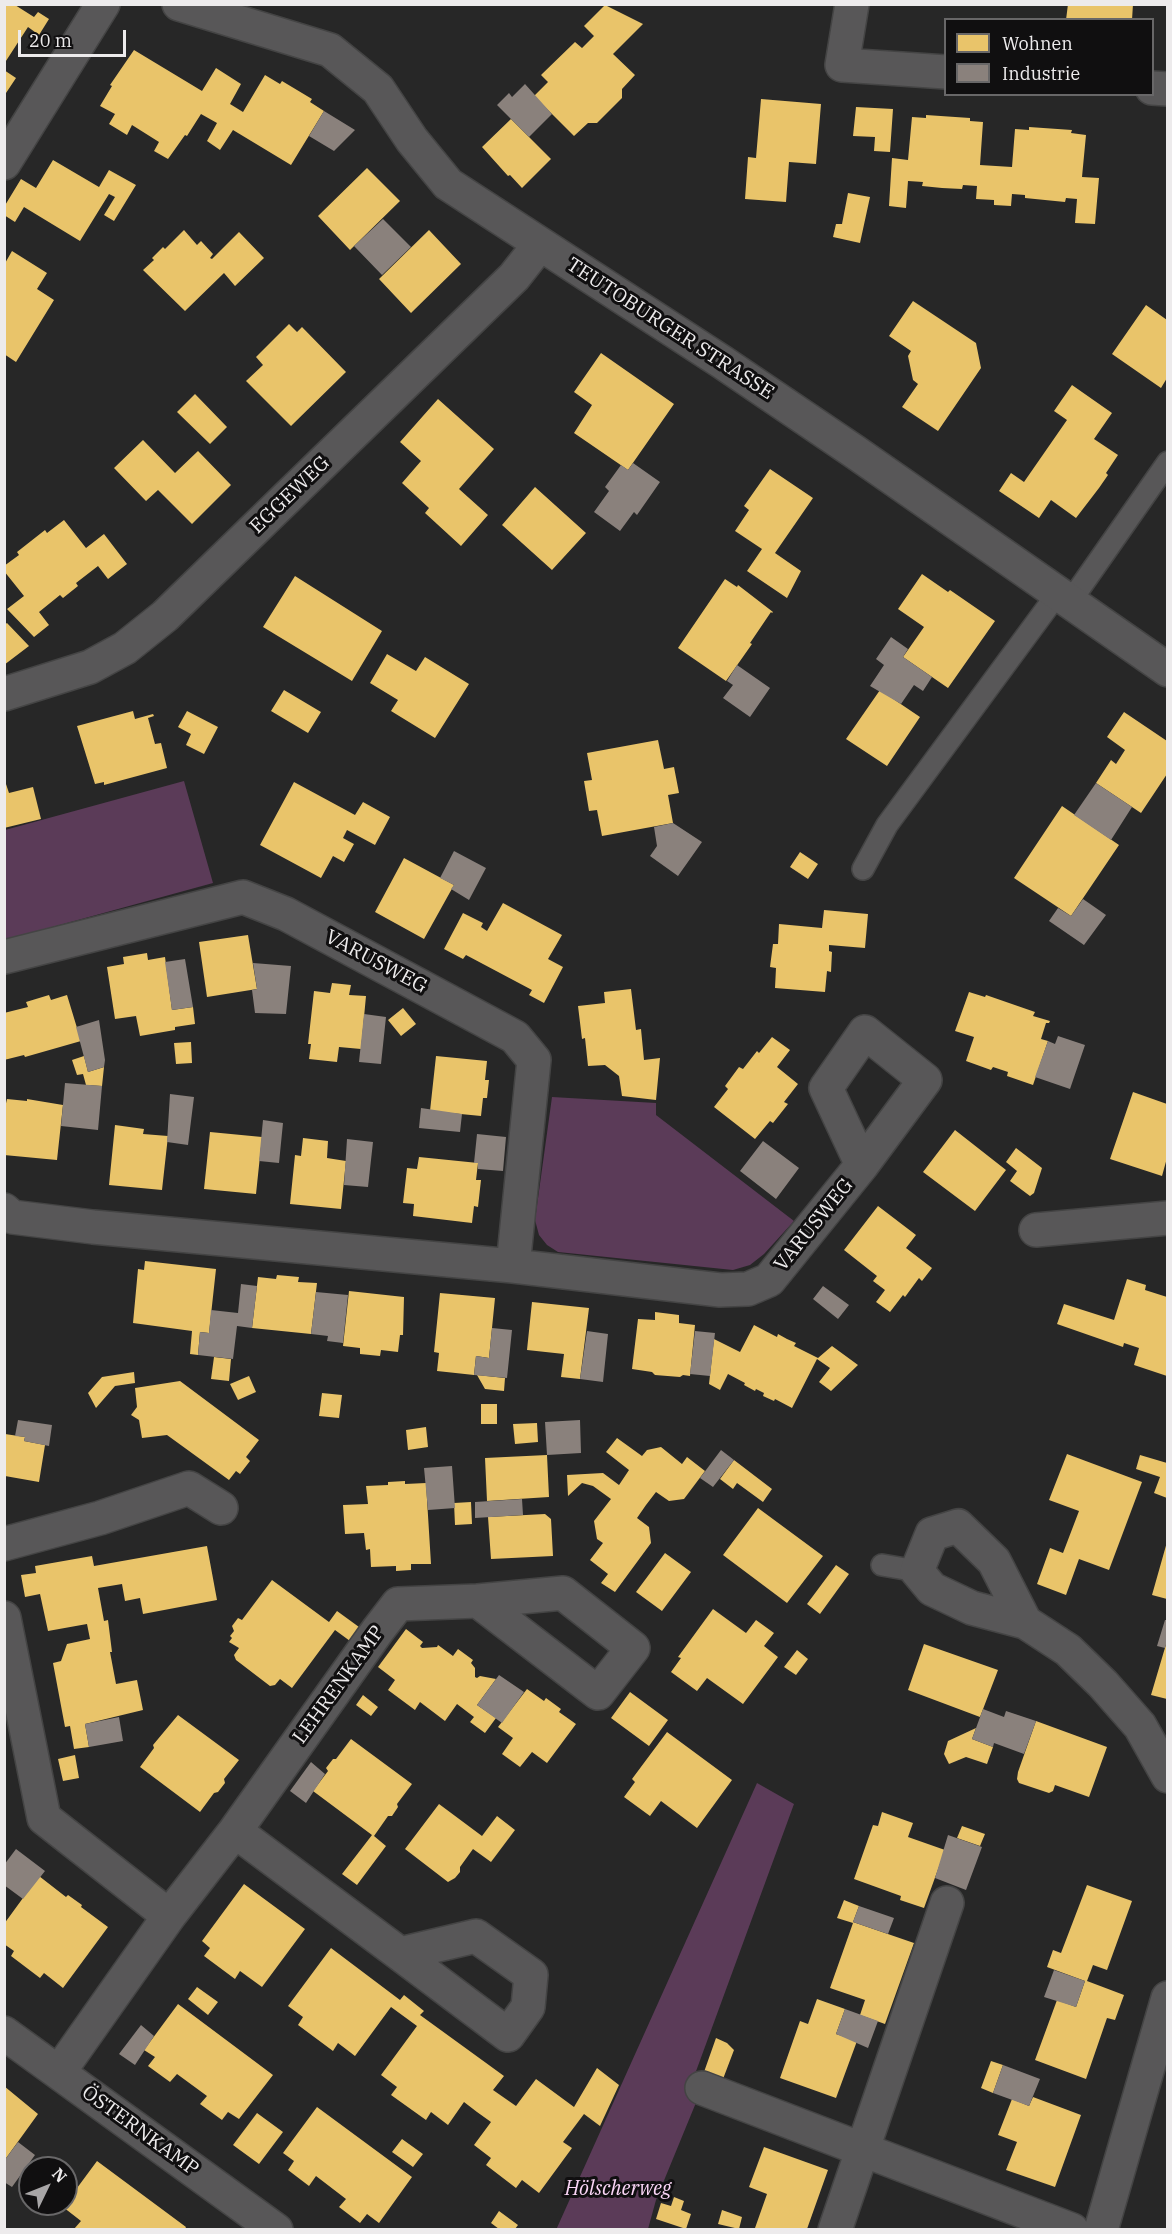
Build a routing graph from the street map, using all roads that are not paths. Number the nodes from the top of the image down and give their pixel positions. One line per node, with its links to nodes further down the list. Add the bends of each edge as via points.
1 (103, 4): 5 (street)
2 (179, 4): 6 (street, TEUTOBURGER STRASSE, via 330,50 378,89 448,184)
3 (852, 4): 4 (street, via 843,64)
4 (944, 72)
5 (4, 163)
6 (540, 244): 8 (street, TEUTOBURGER STRASSE, via 817,426); 10 (street, EGGEWEG, via 514,277 165,616 125,648 90,667)
7 (1167, 462): 8 (lane)
8 (1064, 597): 9 (street, TEUTOBURGER STRASSE); 11 (lane, via 887,825)
9 (1167, 670)
10 (4, 694)
11 (863, 869)
12 (4, 957): 17 (street, VARUSWEG, via 243,897 286,914 515,1037 534,1060)
13 (862, 1164): 17 (street, VARUSWEG, via 769,1280 748,1290)
14 (4, 1210): 17 (street, VARUSWEG, via 12,1216 93,1227)
15 (1167, 1218): 16 (street)
16 (1036, 1230)
17 (513, 1266)
18 (221, 1508): 19 (street, via 189,1488)
19 (4, 1544)
20 (882, 1565): 21 (lane)
21 (917, 1570): 24 (street, via 933,1589 972,1608); 24 (street, via 932,1534 958,1526 994,1561)
22 (478, 1601): 26 (street, LEHRENKAMP, via 398,1604)
23 (4, 1618): 28 (street, via 44,1818)
24 (1024, 1622): 25 (street, via 1068,1650 1103,1684 1140,1726)
25 (1167, 1776)
26 (235, 1831): 28 (street, LEHRENKAMP); 29 (street)
27 (947, 1902): 34 (street)
28 (169, 1916): 32 (street, LEHRENKAMP)
29 (400, 1954)
30 (1167, 1998): 38 (street)
31 (4, 2033): 32 (street, ÖSTERNKAMP)
32 (59, 2072): 35 (street, ÖSTERNKAMP)
33 (702, 2088): 34 (street)
34 (862, 2149): 36 (street); 37 (street)
35 (276, 2229)
36 (835, 2229)
37 (1072, 2229)
38 (1101, 2229)

